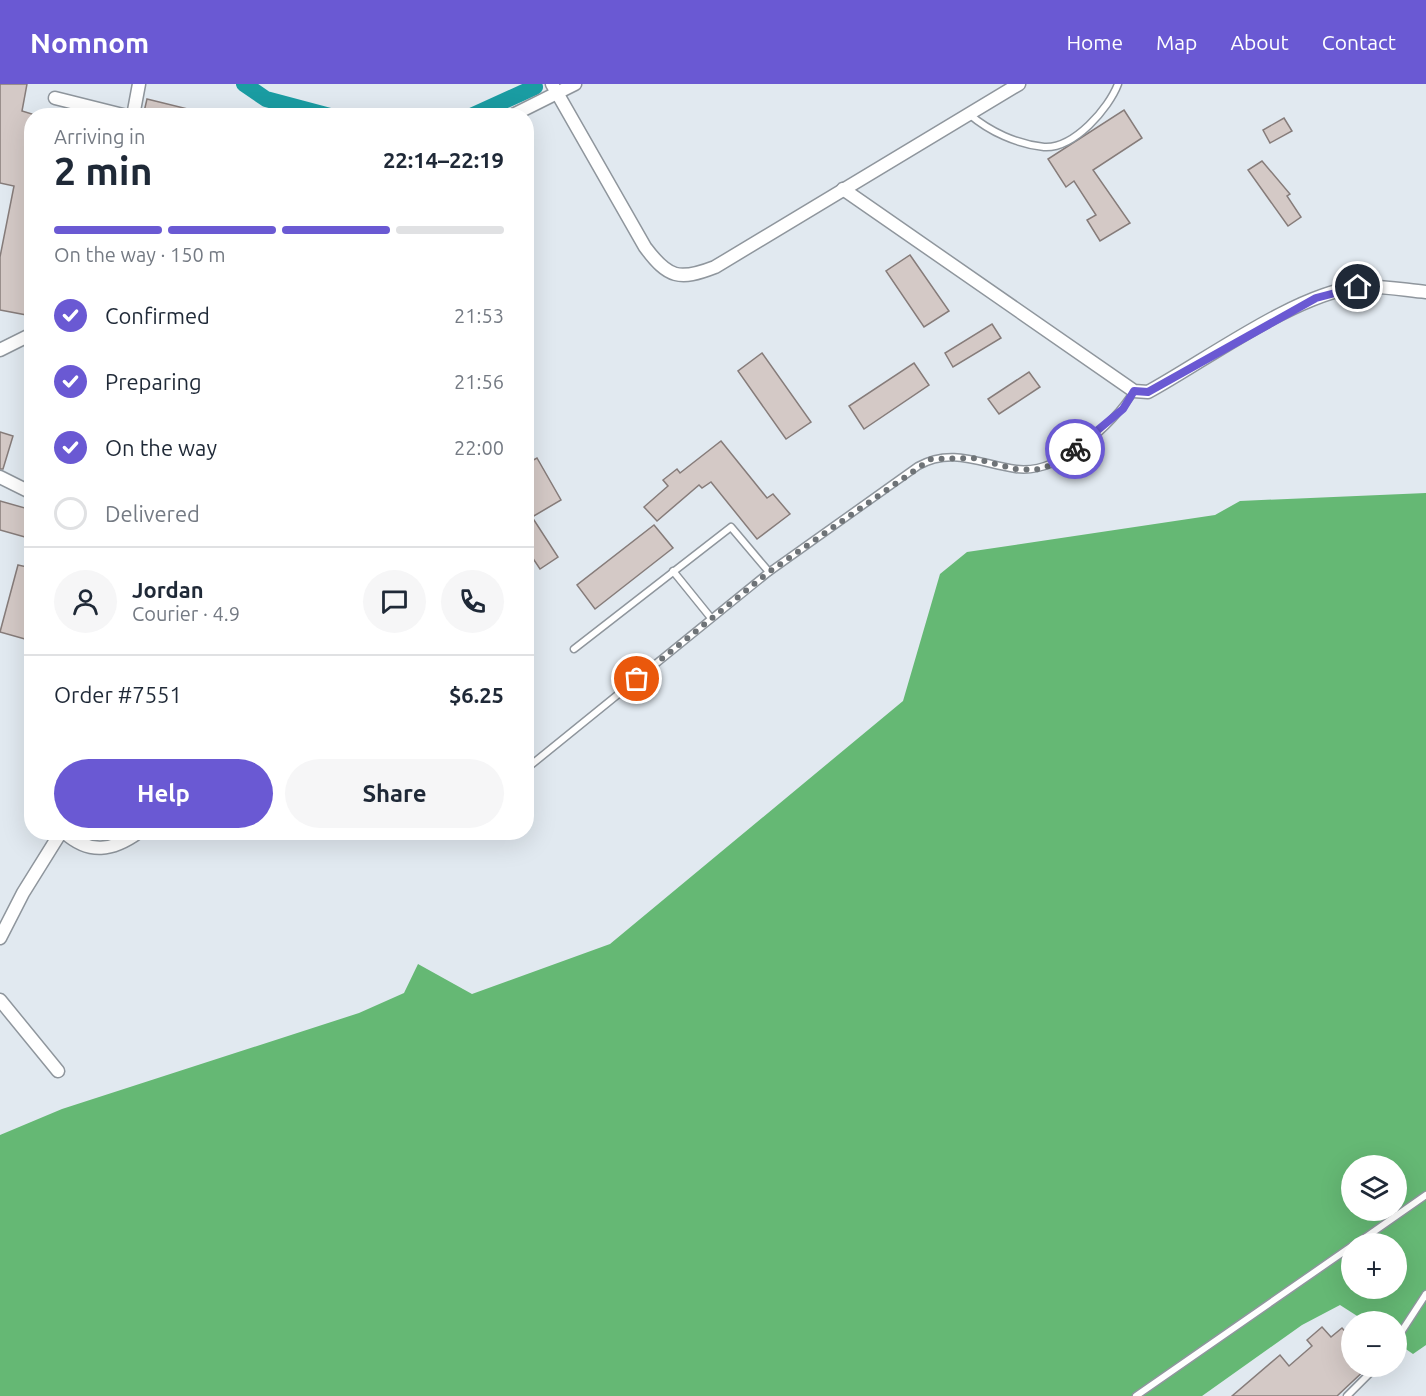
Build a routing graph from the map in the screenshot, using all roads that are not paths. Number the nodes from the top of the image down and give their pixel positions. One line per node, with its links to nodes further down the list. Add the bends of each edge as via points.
1 (140, 84): 8 (street)
2 (575, 84): 5 (street)
3 (1019, 84): 10 (street)
4 (1118, 84): 10 (lane, via 1101,115 1057,145 1046,147 1006,137)
5 (554, 89): 9 (street); 11 (street, via 645,247 661,269 678,276 695,275 715,267)
6 (56, 98): 7 (street)
7 (95, 108)
8 (135, 108)
9 (523, 108)
10 (969, 114): 11 (street)
11 (843, 189): 15 (street)
12 (1426, 292): 15 (street, via 1358,287 1327,294 1273,320 1148,392)
13 (24, 338): 14 (street)
14 (0, 350)
15 (1134, 391): 19 (lane, via 1123,409 1095,434 1049,466 1015,469 973,458 931,459)
16 (0, 477): 17 (street)
17 (24, 489)
18 (673, 571): 19 (lane, via 731,527); 20 (lane); 21 (lane)
19 (769, 572): 20 (lane)
20 (711, 618): 22 (lane)
21 (574, 649)
22 (534, 762)
23 (57, 840): 26 (street)
24 (72, 840): 25 (street, via 90,849 106,849)
25 (129, 840)
26 (0, 938)
27 (0, 1000): 28 (street)
28 (58, 1071)
29 (1426, 1195): 30 (lane)
30 (1372, 1233)
31 (1341, 1254): 35 (lane)
32 (1426, 1294): 33 (lane)
33 (1407, 1323)
34 (1366, 1377): 36 (lane)
35 (1136, 1396)
36 (1347, 1396)

